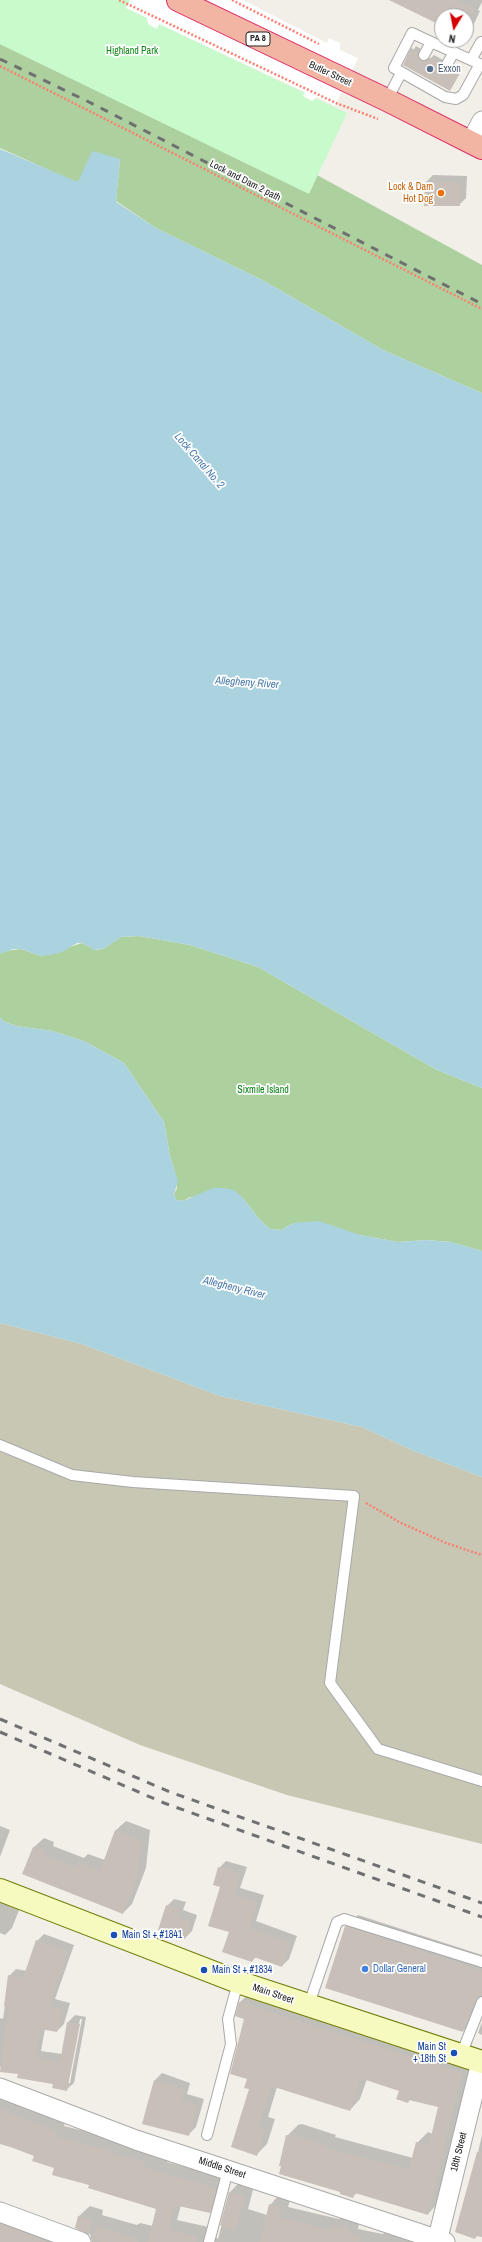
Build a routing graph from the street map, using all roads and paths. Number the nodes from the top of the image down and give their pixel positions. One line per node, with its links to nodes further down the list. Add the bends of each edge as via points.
1 (119, 0): 14 (path)
2 (178, 0): 13 (highway, Butler Street / PA 8)
3 (232, 0): 6 (path)
4 (431, 42): 7 (lane); 8 (lane); 12 (lane, via 412,33 394,68)
5 (481, 42): 9 (lane)
6 (321, 45)
7 (454, 52): 9 (lane); 11 (lane)
8 (424, 55)
9 (478, 63): 12 (lane, via 464,95 456,99 445,97 413,76)
10 (0, 66): 17 (path, Lock and Dam 2 path)
11 (446, 66)
12 (401, 73): 13 (lane)
13 (387, 100): 16 (highway, Butler Street / PA 8)
14 (336, 103)
15 (482, 121): 16 (street)
16 (476, 145)
17 (482, 309)
18 (0, 1446): 19 (lane, via 72,1475 133,1482)
19 (354, 1496): 20 (path, via 401,1523 446,1543); 21 (lane, via 330,1683 378,1749)
20 (482, 1555)
21 (482, 1781)
22 (0, 1890): 24 (main road, Main Street)
23 (482, 1962): 26 (lane, via 344,1919 337,1922)
24 (238, 1982): 26 (main road, Main Street); 29 (lane, via 228,2019 231,2044)
25 (482, 2002): 27 (lane)
26 (308, 2007): 27 (main road, Main Street)
27 (475, 2060): 32 (street, 18th Street)
28 (0, 2088): 30 (street, Middle Street, via 136,2140)
29 (207, 2135)
30 (228, 2170): 32 (street, Middle Street); 34 (lane)
31 (0, 2212): 33 (street)
32 (440, 2241)
33 (81, 2242)
34 (209, 2242)

